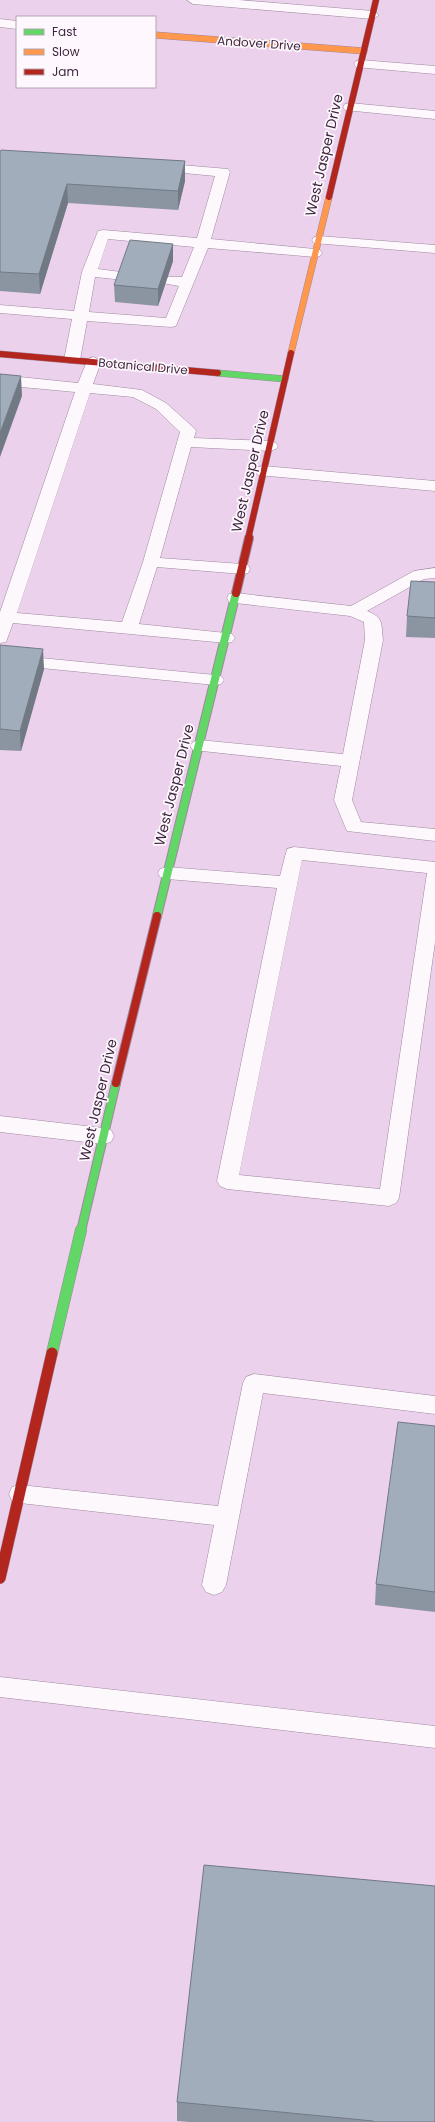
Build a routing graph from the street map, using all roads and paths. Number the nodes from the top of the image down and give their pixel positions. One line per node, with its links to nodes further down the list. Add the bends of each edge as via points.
1 (193, 0): 3 (lane)
2 (376, 0): 3 (street, West Jasper Drive)
3 (372, 15): 7 (street, West Jasper Drive)
4 (0, 23): 5 (street)
5 (16, 25)
6 (156, 35): 7 (street, Andover Drive)
7 (364, 51): 8 (street, West Jasper Drive)
8 (360, 64): 9 (lane); 10 (street, West Jasper Drive)
9 (435, 70)
10 (350, 107): 11 (lane); 14 (street, West Jasper Drive)
11 (435, 115)
12 (144, 166): 13 (lane, via 223,172)
13 (203, 243): 14 (lane); 16 (lane, via 103,234); 19 (lane)
14 (317, 246): 15 (lane); 25 (street, West Jasper Drive)
15 (435, 249)
16 (89, 272): 17 (lane); 21 (lane)
17 (124, 276)
18 (167, 280): 19 (lane)
19 (188, 282): 21 (lane, via 172,323)
20 (0, 309): 21 (lane)
21 (80, 315): 23 (lane)
22 (0, 354): 23 (street, Botanical Drive)
23 (72, 360): 24 (street, Botanical Drive)
24 (93, 362): 25 (street, Botanical Drive); 27 (lane)
25 (285, 379): 29 (street, West Jasper Drive)
26 (0, 380): 27 (lane)
27 (84, 389): 28 (lane, via 137,393 161,406 188,431); 37 (lane)
28 (185, 442): 29 (lane); 32 (lane)
29 (270, 446): 30 (street, West Jasper Drive)
30 (264, 471): 31 (street); 33 (street, West Jasper Drive)
31 (435, 486)
32 (151, 562): 33 (lane); 38 (lane)
33 (242, 570): 35 (street, West Jasper Drive)
34 (435, 573): 36 (lane, via 420,575)
35 (235, 598): 36 (lane); 40 (street, West Jasper Drive)
36 (354, 611): 44 (lane, via 372,619 374,640)
37 (3, 617): 38 (lane); 39 (lane)
38 (129, 628): 40 (lane)
39 (0, 638)
40 (226, 638): 42 (street, West Jasper Drive)
41 (0, 659): 42 (lane)
42 (215, 680): 43 (street, West Jasper Drive)
43 (199, 746): 44 (lane); 47 (street, West Jasper Drive)
44 (351, 761): 45 (lane, via 343,800 354,827)
45 (435, 835)
46 (435, 868): 49 (lane, via 294,853)
47 (167, 873): 49 (lane); 51 (street, West Jasper Drive)
48 (435, 875): 49 (lane, via 389,1198 227,1181)
49 (288, 883)
50 (0, 1124): 51 (street)
51 (103, 1136): 53 (street, West Jasper Drive)
52 (435, 1405): 54 (lane, via 254,1383)
53 (20, 1494): 54 (lane); 55 (street, West Jasper Drive)
54 (228, 1517): 56 (lane)
55 (0, 1578)
56 (214, 1585)
57 (0, 1687): 58 (lane)
58 (435, 1737)

